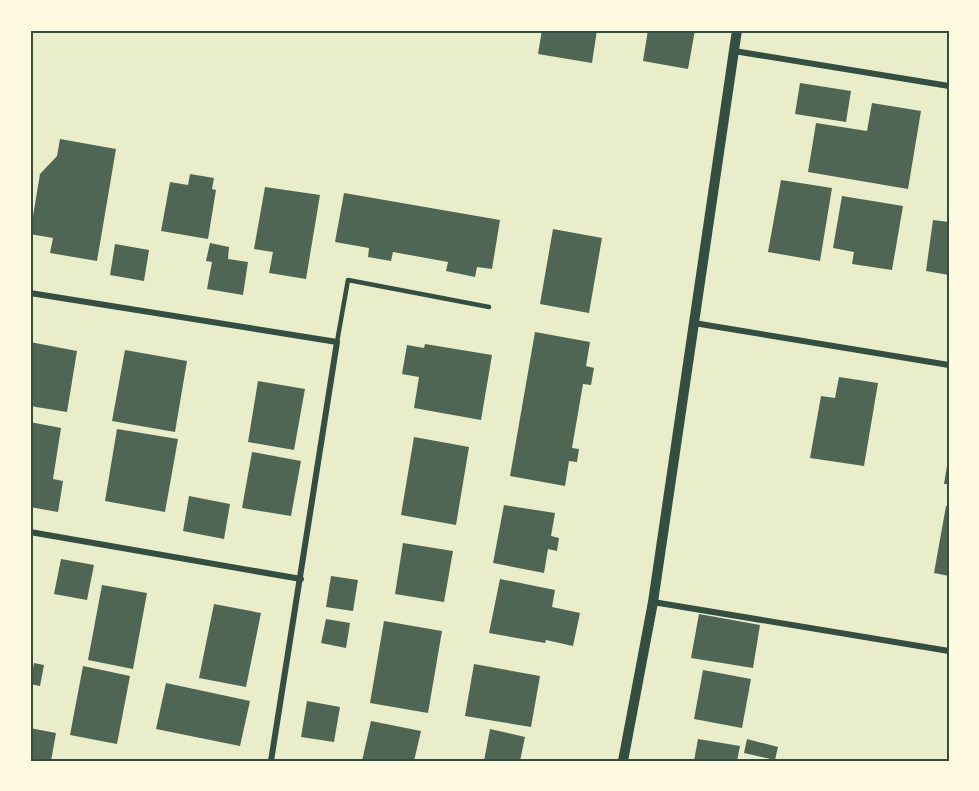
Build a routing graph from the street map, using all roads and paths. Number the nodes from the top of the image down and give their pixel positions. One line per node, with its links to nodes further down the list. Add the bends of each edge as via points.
1 (737, 30): 2 (street)
2 (735, 51): 3 (street); 6 (street)
3 (949, 86)
4 (30, 292): 7 (street)
5 (489, 307): 7 (lane, via 348,280)
6 (694, 323): 8 (street); 11 (street)
7 (337, 342): 10 (street)
8 (949, 365)
9 (30, 532): 10 (street)
10 (301, 579): 13 (street)
11 (653, 602): 12 (street); 14 (street)
12 (949, 651)
13 (271, 761)
14 (623, 761)

